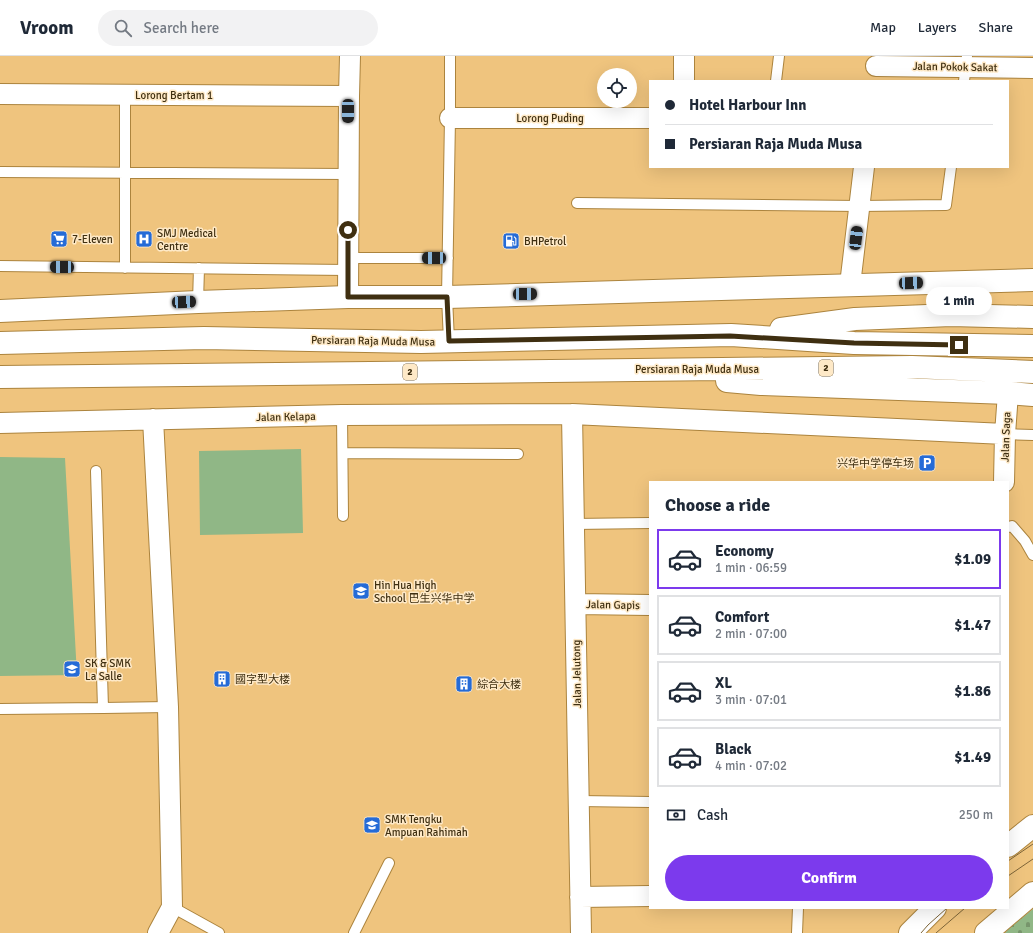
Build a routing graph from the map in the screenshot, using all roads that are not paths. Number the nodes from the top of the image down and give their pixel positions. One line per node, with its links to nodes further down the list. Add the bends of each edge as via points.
1 (350, 56): 12 (street)
2 (450, 56): 13 (lane)
3 (684, 56): 8 (street)
4 (780, 56): 9 (lane)
5 (876, 68): 6 (street, Jalan Pokok Sakat)
6 (966, 68): 7 (street, Jalan Pokok Sakat)
7 (1033, 68)
8 (684, 80)
9 (776, 80)
10 (0, 94): 11 (street, Lorong Bertam 1)
11 (125, 94): 12 (street, Lorong Bertam 1); 18 (lane)
12 (349, 96): 19 (street)
13 (450, 118): 14 (street, Lorong Puding); 22 (lane)
14 (649, 118)
15 (864, 168): 21 (street)
16 (951, 168): 21 (lane, via 946,205)
17 (0, 172): 18 (lane)
18 (125, 173): 19 (lane); 25 (lane)
19 (348, 174): 23 (street)
20 (576, 203): 21 (lane)
21 (860, 206): 28 (street)
22 (448, 258): 23 (lane); 30 (lane)
23 (348, 264): 26 (lane); 29 (street)
24 (0, 266): 25 (lane)
25 (125, 268): 26 (lane)
26 (199, 268): 31 (lane)
27 (1033, 280): 28 (main road)
28 (850, 285): 30 (main road)
29 (348, 297): 30 (main road); 31 (main road)
30 (447, 297): 35 (lane)
31 (198, 302): 32 (main road)
32 (0, 311)
33 (1033, 317): 34 (main road, via 952,315 855,319)
34 (730, 336): 35 (main road, Persiaran Raja Muda Musa); 37 (main road, Persiaran Raja Muda Musa, via 854,343)
35 (449, 341): 36 (main road, Persiaran Raja Muda Musa, via 204,338)
36 (0, 343)
37 (1033, 346)
38 (618, 370): 39 (main road, Persiaran Raja Muda Musa / 2, via 912,367); 40 (main road, Persiaran Raja Muda Musa / 2); 41 (main road, via 761,384)
39 (1033, 372)
40 (0, 377)
41 (1008, 393): 42 (main road); 47 (street, Jalan Saga)
42 (1033, 394)
43 (572, 414): 44 (street, Jalan Kelapa); 47 (street, Jalan Kelapa); 55 (street, Jalan Jelutong)
44 (342, 415): 45 (street, Jalan Kelapa); 49 (lane)
45 (153, 419): 46 (street, Jalan Kelapa); 60 (street)
46 (0, 422)
47 (1005, 434): 48 (lane); 52 (street, Jalan Saga)
48 (1033, 435)
49 (343, 453): 50 (lane); 53 (lane)
50 (518, 454)
51 (96, 470): 61 (lane)
52 (1004, 481)
53 (344, 516)
54 (649, 523): 55 (lane)
55 (574, 524): 58 (street, Jalan Jelutong)
56 (1009, 527): 57 (lane, via 1012,526 1025,541)
57 (1033, 555)
58 (576, 604): 59 (street, Jalan Gapis); 63 (street, Jalan Jelutong)
59 (649, 605)
60 (168, 706): 61 (lane); 71 (street)
61 (103, 708): 62 (lane)
62 (0, 709)
63 (579, 801): 64 (lane); 70 (street, Jalan Jelutong)
64 (649, 802)
65 (1033, 826): 66 (main road)
66 (1009, 845)
67 (389, 863): 76 (lane)
68 (1033, 893): 80 (main road)
69 (649, 896): 70 (street)
70 (580, 897): 77 (street, Jalan Jelutong)
71 (172, 907): 74 (lane); 75 (street)
72 (798, 909): 78 (lane)
73 (934, 909): 79 (main road)
74 (213, 931)
75 (158, 933)
76 (354, 933)
77 (581, 933)
78 (797, 933)
79 (910, 933)
80 (986, 933)

